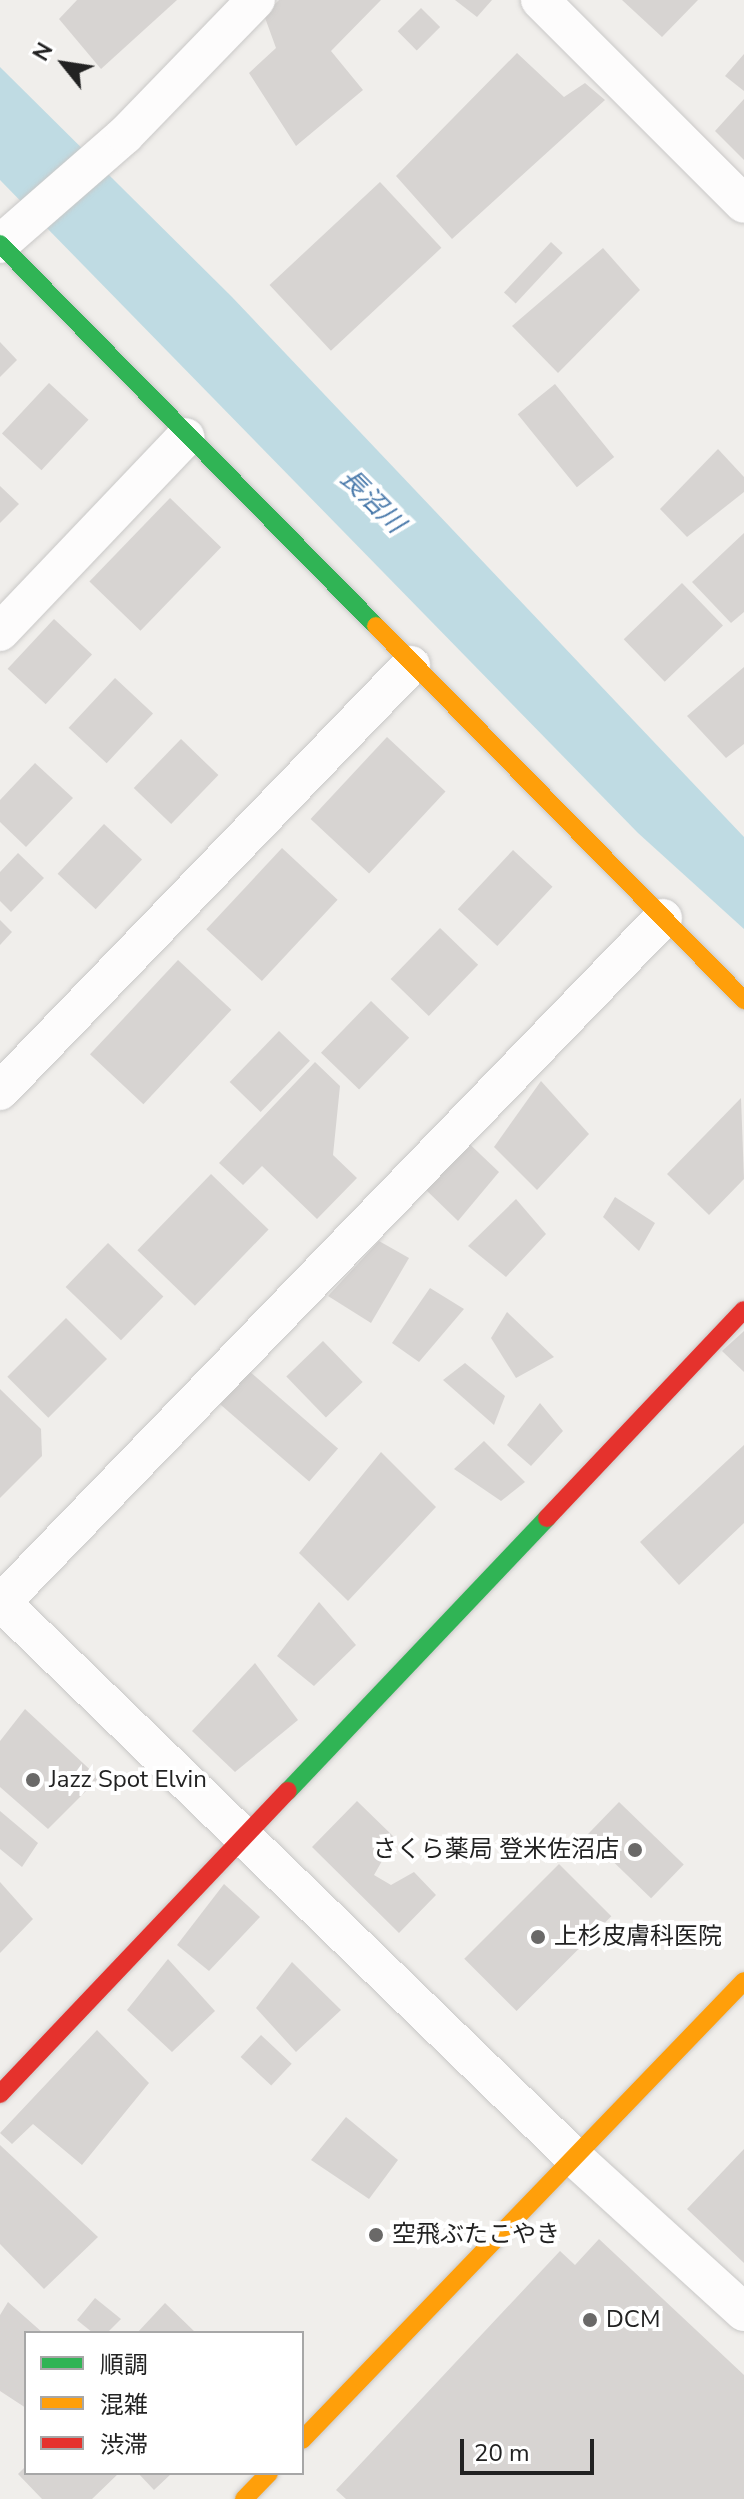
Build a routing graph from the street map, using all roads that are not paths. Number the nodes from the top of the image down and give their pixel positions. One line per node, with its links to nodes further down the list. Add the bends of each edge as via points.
1 (256, 0): 4 (street, via 125,135)
2 (540, 0): 3 (street)
3 (744, 204)
4 (0, 244): 5 (street)
5 (186, 437): 6 (street); 7 (street)
6 (0, 632)
7 (411, 665): 8 (street); 10 (street)
8 (663, 918): 9 (street); 12 (street)
9 (744, 1000)
10 (0, 1091)
11 (744, 1310): 13 (street)
12 (0, 1603): 13 (street)
13 (247, 1838): 15 (street); 16 (street)
14 (744, 1981): 16 (street)
15 (0, 2094)
16 (577, 2160): 17 (street); 18 (street)
17 (744, 2312)
18 (304, 2438)
19 (267, 2475): 20 (street)
20 (244, 2499)

